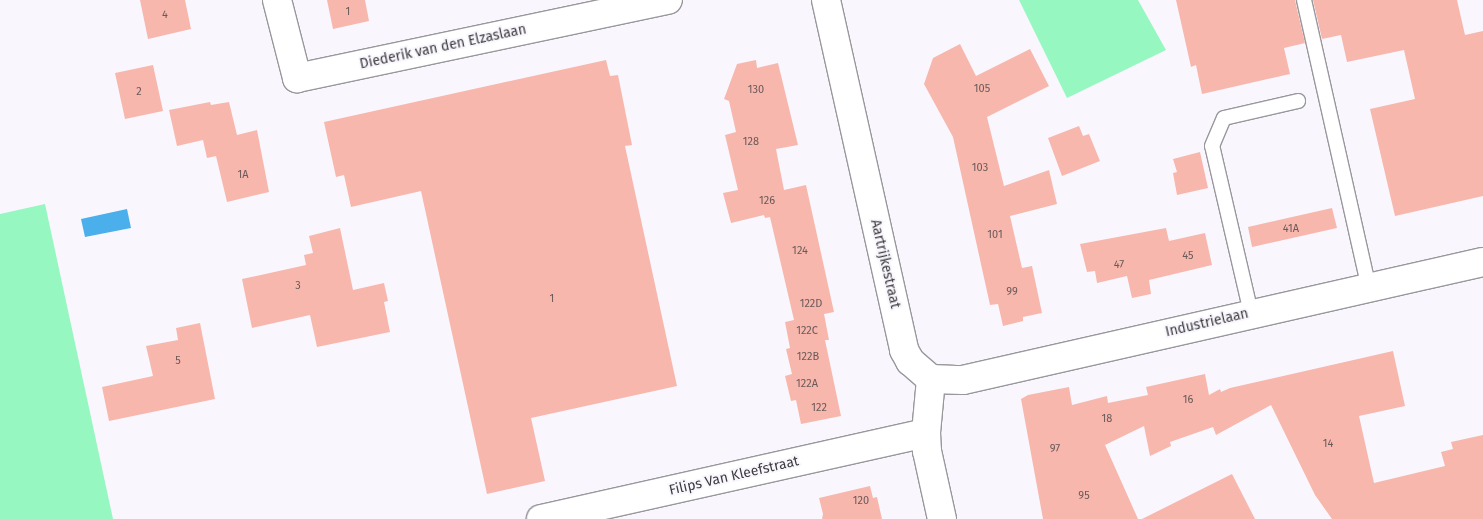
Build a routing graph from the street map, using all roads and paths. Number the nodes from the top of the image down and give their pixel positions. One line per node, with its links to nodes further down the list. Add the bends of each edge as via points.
1 (277, 0): 2 (street, Diederik van den Elzaslaan, via 297,78)
2 (668, 0)
3 (826, 0): 9 (street, Aartrijkestraat, via 904,350 910,361)
4 (1304, 0): 7 (lane)
5 (1298, 101): 8 (lane, via 1224,118 1212,146)
6 (1483, 262): 7 (street, Industrielaan)
7 (1368, 288): 8 (street, Industrielaan)
8 (1251, 313): 9 (street, Industrielaan, via 963,380)
9 (931, 379): 10 (street)
10 (926, 433): 11 (street, Filips Van Kleefstraat); 12 (street, via 930,470)
11 (540, 519)
12 (942, 519)

